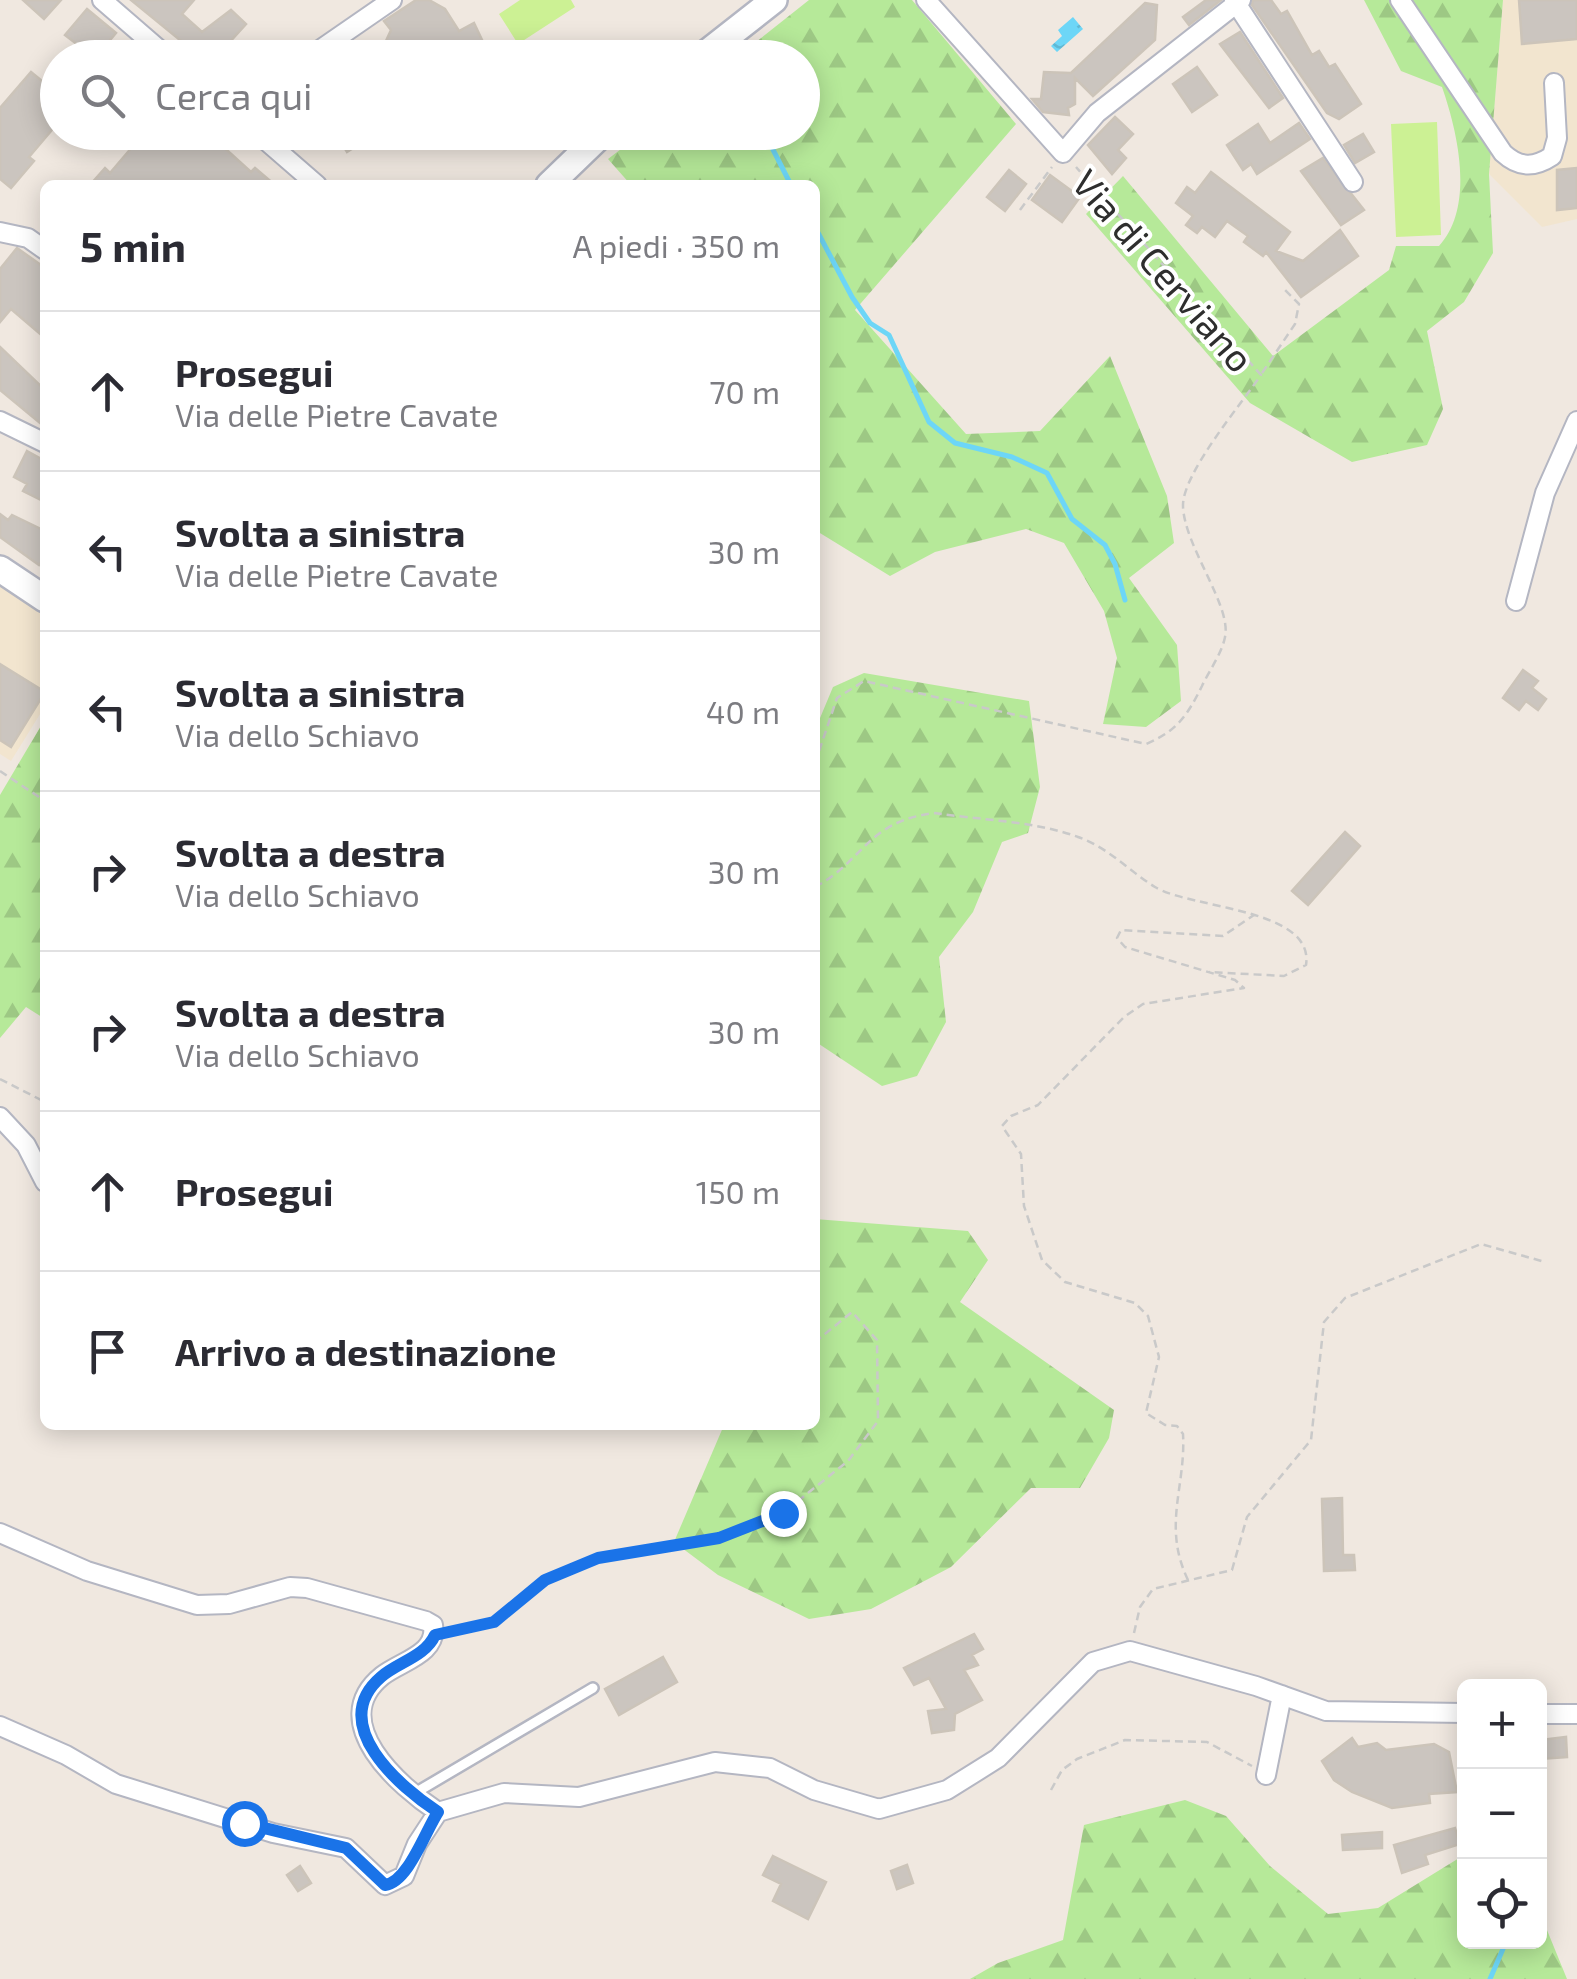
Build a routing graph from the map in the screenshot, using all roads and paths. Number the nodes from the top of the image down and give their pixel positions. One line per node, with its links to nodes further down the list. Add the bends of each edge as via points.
1 (102, 0): 7 (street)
2 (392, 0): 8 (street)
3 (774, 0): 9 (main road)
4 (926, 0): 13 (street, Via di Cerviano)
5 (1400, 0): 10 (street, via 1516,164 1552,156)
6 (1238, 2): 13 (street, via 1097,113); 16 (street)
7 (148, 40)
8 (334, 40)
9 (723, 40)
10 (1554, 83)
11 (277, 150): 14 (street)
12 (585, 150): 15 (main road)
13 (1063, 153): 17 (path); 21 (path, Via di Cerviano)
14 (311, 180)
15 (554, 180)
16 (1353, 182)
17 (1020, 210)
18 (0, 232): 19 (street)
19 (40, 246)
20 (1285, 290): 21 (path, via 1299,304 1295,324)
21 (1261, 375): 28 (path, Via di Cerviano, via 1182,503 1188,534 1226,619 1226,638 1173,733 1146,744 864,681 838,698)
22 (0, 421): 24 (street)
23 (1577, 421): 27 (street, via 1545,493)
24 (40, 441)
25 (0, 569): 26 (main road)
26 (40, 597)
27 (1516, 602)
28 (820, 749)
29 (0, 771): 30 (path)
30 (40, 797)
31 (820, 883): 32 (path, via 882,827 934,813 1077,836 1156,888)
32 (1254, 914): 33 (path, via 1303,940 1306,966 1284,976); 33 (path, via 1223,936 1120,930 1124,947)
33 (1206, 972): 41 (path, via 1244,988 1143,1004 1038,1105 1002,1126 1022,1154 1024,1206 1042,1260 1065,1282 1135,1303 1148,1316 1159,1356 1146,1413 1183,1434 1174,1508)
34 (0, 1078): 35 (path)
35 (40, 1099)
36 (0, 1116): 37 (street)
37 (40, 1172)
38 (1544, 1262): 41 (path, via 1481,1244 1344,1298 1324,1322 1311,1440 1247,1516 1232,1570)
39 (820, 1338): 42 (path, via 852,1312 877,1340 878,1421 848,1461 783,1513 719,1538 598,1558 545,1580 494,1622)
40 (0, 1533): 42 (street, via 87,1571 196,1605 307,1588 426,1620)
41 (1188, 1580): 43 (path, via 1153,1588 1140,1608)
42 (435, 1635): 52 (street, via 430,1646 381,1677 362,1714 371,1750)
43 (1130, 1652): 45 (street); 53 (street, via 1093,1662 998,1758 948,1790 879,1808 814,1790 770,1768 715,1762 579,1797 504,1794)
44 (593, 1688): 52 (lane)
45 (1282, 1696): 46 (street, via 1326,1711); 50 (street)
46 (1457, 1713)
47 (1547, 1714): 48 (street)
48 (1577, 1714)
49 (0, 1726): 53 (street, via 116,1784 273,1833 346,1848 385,1885 404,1876)
50 (1266, 1775): 51 (path, via 1206,1742 1125,1740 1077,1759)
51 (1051, 1790)
52 (412, 1795): 53 (street)
53 (438, 1812)

